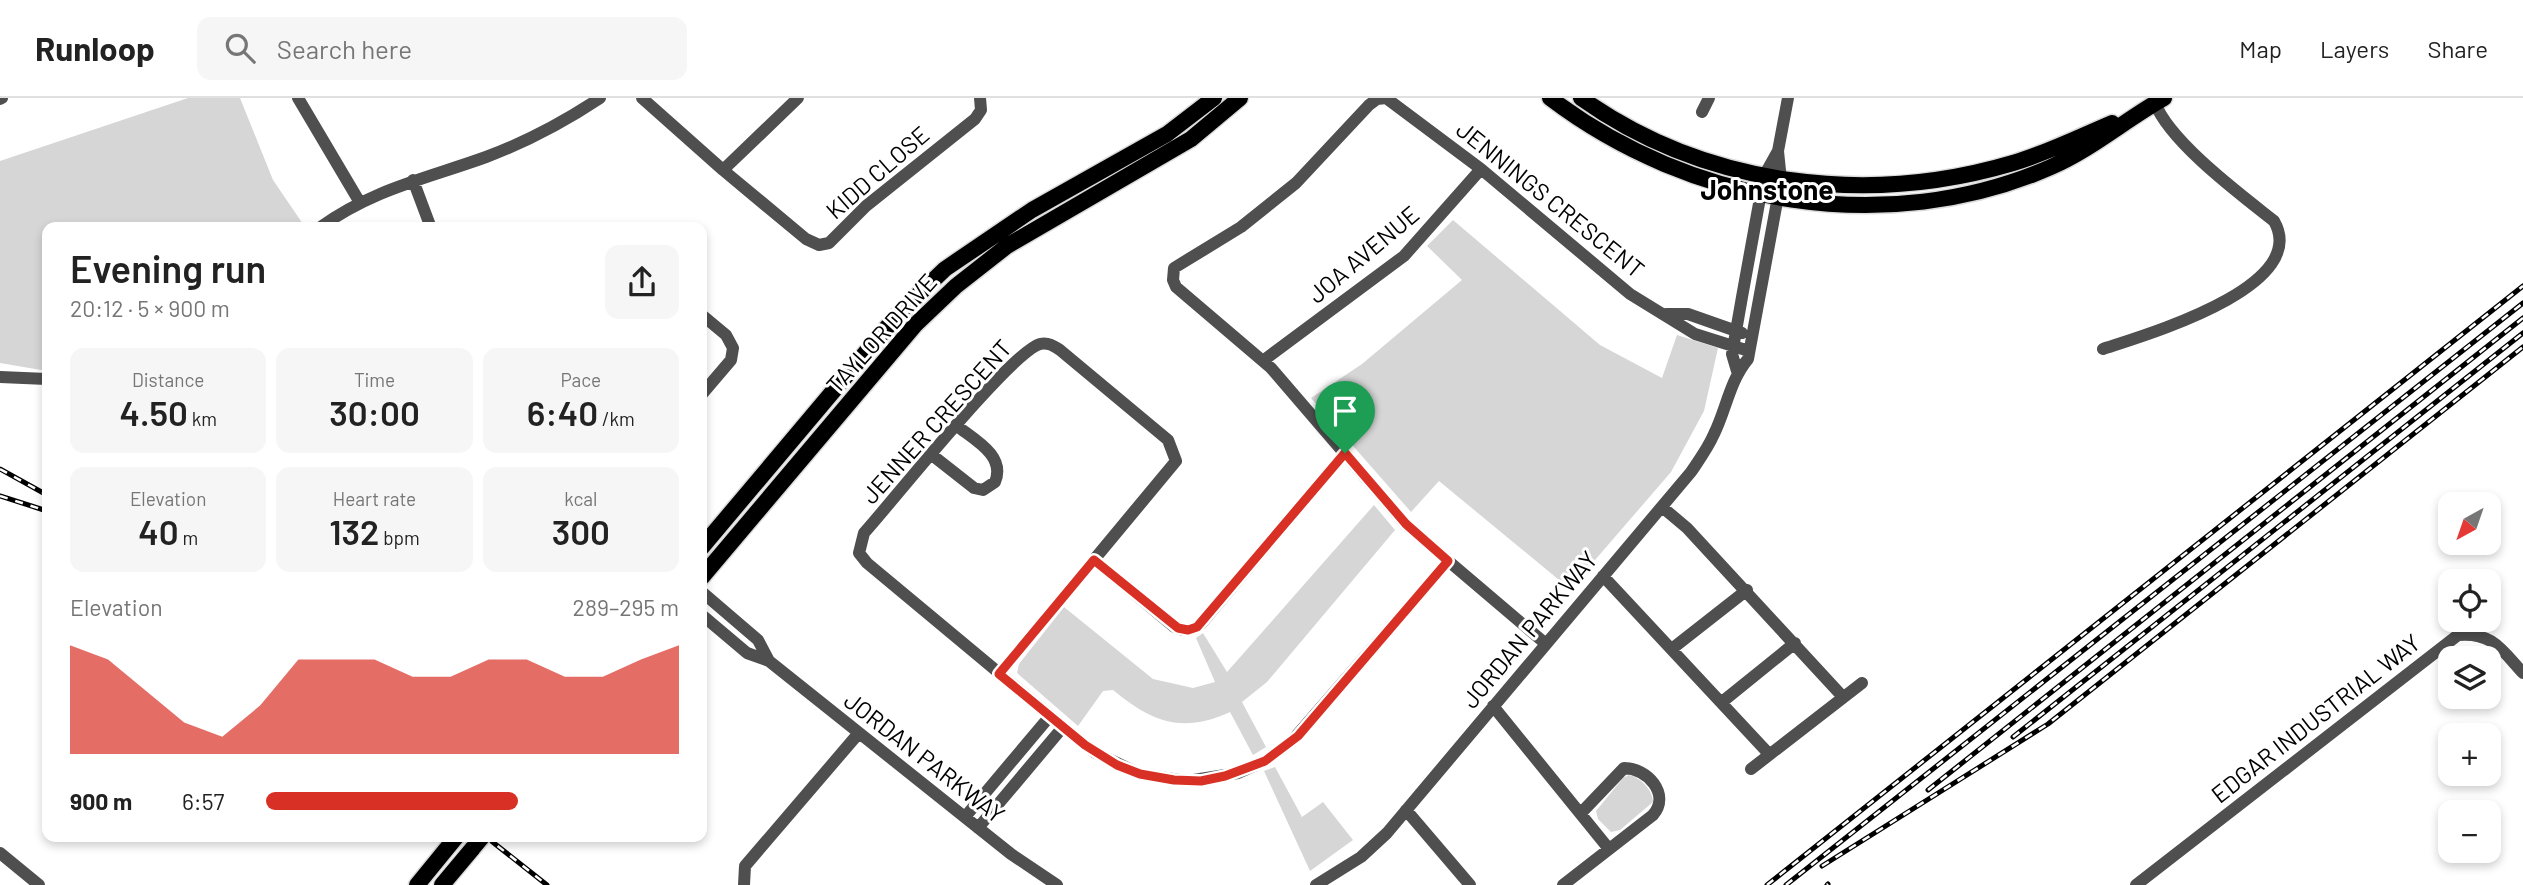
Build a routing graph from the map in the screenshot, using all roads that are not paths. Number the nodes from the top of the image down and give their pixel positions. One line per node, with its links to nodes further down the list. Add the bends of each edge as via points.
1 (299, 98): 22 (street)
2 (600, 98): 18 (street, via 528,139)
3 (642, 98): 16 (street, KIDD CLOSE)
4 (798, 98): 16 (street)
5 (980, 98): 16 (street, KIDD CLOSE, via 981,110 975,119 823,244 806,239)
6 (1214, 98): 41 (main road, TAYLOR DRIVE, via 1167,134 998,231 945,270 899,313)
7 (1240, 98): 44 (main road, TAYLOR DRIVE, via 1191,139 1007,246 956,286 915,325)
8 (1550, 98): 20 (main road, via 1595,130 1644,156 1690,175)
9 (1581, 98): 17 (main road, via 1675,149)
10 (1709, 98): 13 (street)
11 (1788, 98): 14 (street)
12 (2154, 104): 19 (main road, via 2025,159 1960,176 1891,185); 21 (main road, via 2071,157 1986,189 1916,203 1861,206); 30 (street, via 2170,128 2277,226 2282,234 2281,249 2248,287 2194,317)
13 (1702, 112)
14 (1778, 151): 17 (street, JORDAN PARKWAY); 19 (street, JORDAN PARKWAY)
15 (1480, 169): 25 (street, JENNINGS CRESCENT, via 1630,294); 32 (street, JOA AVENUE, via 1404,256); 32 (street, JENNINGS CRESCENT, via 1398,105 1377,99 1296,183 1241,226 1178,264 1173,274 1176,287)
16 (723, 170)
17 (1765, 176): 19 (main road); 20 (street, JORDAN PARKWAY)
18 (413, 180): 22 (street); 24 (street)
19 (1781, 180): 21 (street, JORDAN PARKWAY)
20 (1761, 194): 21 (main road); 27 (street, JORDAN PARKWAY)
21 (1778, 197): 28 (street, JORDAN PARKWAY)
22 (359, 201): 23 (street)
23 (327, 222)
24 (428, 222)
25 (1666, 314): 27 (street, JENNINGS CRESCENT, via 1688,314); 29 (street, JENNINGS CRESCENT, via 1695,334)
26 (707, 319): 36 (street, via 726,335 733,348 731,360)
27 (1736, 332): 28 (street, JENNINGS CRESCENT); 29 (street, JORDAN PARKWAY)
28 (1753, 336): 31 (street, JORDAN PARKWAY)
29 (1733, 347): 31 (street, JENNINGS CRESCENT); 33 (street, JORDAN PARKWAY)
30 (2103, 349)
31 (1749, 351): 33 (street, JORDAN PARKWAY)
32 (1264, 360): 38 (street, JENNINGS CRESCENT)
33 (1737, 371): 40 (street, JORDAN PARKWAY, via 1714,435)
34 (0, 377): 35 (street)
35 (42, 379)
36 (707, 388)
37 (957, 426): 39 (street, JENNER CRESCENT); 39 (street, via 994,456 999,467 995,482 983,490 974,488); 42 (street, JENNER CRESCENT, via 998,378 1045,343 1060,350 1168,440 1176,461)
38 (1345, 453): 42 (street, via 1193,629 1173,625); 43 (street, JENNINGS CRESCENT, via 1406,524)
39 (932, 455): 54 (street, JENNER CRESCENT, via 864,533 859,553)
40 (1662, 507): 45 (street, JORDAN PARKWAY); 46 (street)
41 (707, 541)
42 (1094, 560): 54 (street, JENNER CRESCENT)
43 (1448, 561): 50 (street, JENNINGS CRESCENT); 60 (street, JENNER CRESCENT, via 1298,736 1251,768 1201,781 1155,778 1105,759)
44 (707, 571)
45 (1603, 576): 50 (street, JORDAN PARKWAY); 51 (street)
46 (1747, 590): 49 (street); 51 (street)
47 (707, 596): 52 (street, JORDAN PARKWAY, via 758,640)
48 (707, 619): 52 (street, JORDAN PARKWAY, via 747,653)
49 (1795, 643): 56 (street); 57 (street)
50 (1546, 644): 58 (street, JORDAN PARKWAY)
51 (1673, 648): 57 (street)
52 (769, 661): 61 (street, JORDAN PARKWAY)
53 (2523, 673): 80 (street, EDGAR INDUSTRIAL WAY, via 2495,643 2478,633 2458,635)
54 (999, 674): 59 (street, JENNER CRESCENT)
55 (1862, 683): 56 (street)
56 (1843, 697): 62 (street)
57 (1722, 702): 62 (street)
58 (1493, 706): 64 (street, JORDAN PARKWAY); 65 (street)
59 (1050, 716): 60 (street, JENNER CRESCENT); 66 (street)
60 (1063, 727): 67 (street)
61 (858, 734): 66 (street, JORDAN PARKWAY); 75 (street, via 745,866)
62 (1769, 754): 63 (street)
63 (1751, 769)
64 (1406, 810): 77 (street, JORDAN PARKWAY, via 1361,857); 78 (street)
65 (1581, 813): 70 (street); 70 (street, via 1624,768 1641,771 1656,787 1657,811)
66 (965, 817): 67 (street, JORDAN PARKWAY)
67 (978, 828): 76 (street, JORDAN PARKWAY)
68 (452, 842): 73 (main road)
69 (478, 842): 74 (main road)
70 (1609, 849): 79 (street)
71 (0, 853): 72 (street)
72 (39, 885)
73 (416, 885)
74 (442, 885)
75 (744, 885)
76 (1056, 885)
77 (1316, 885)
78 (1470, 885)
79 (1563, 885)
80 (2136, 885)

